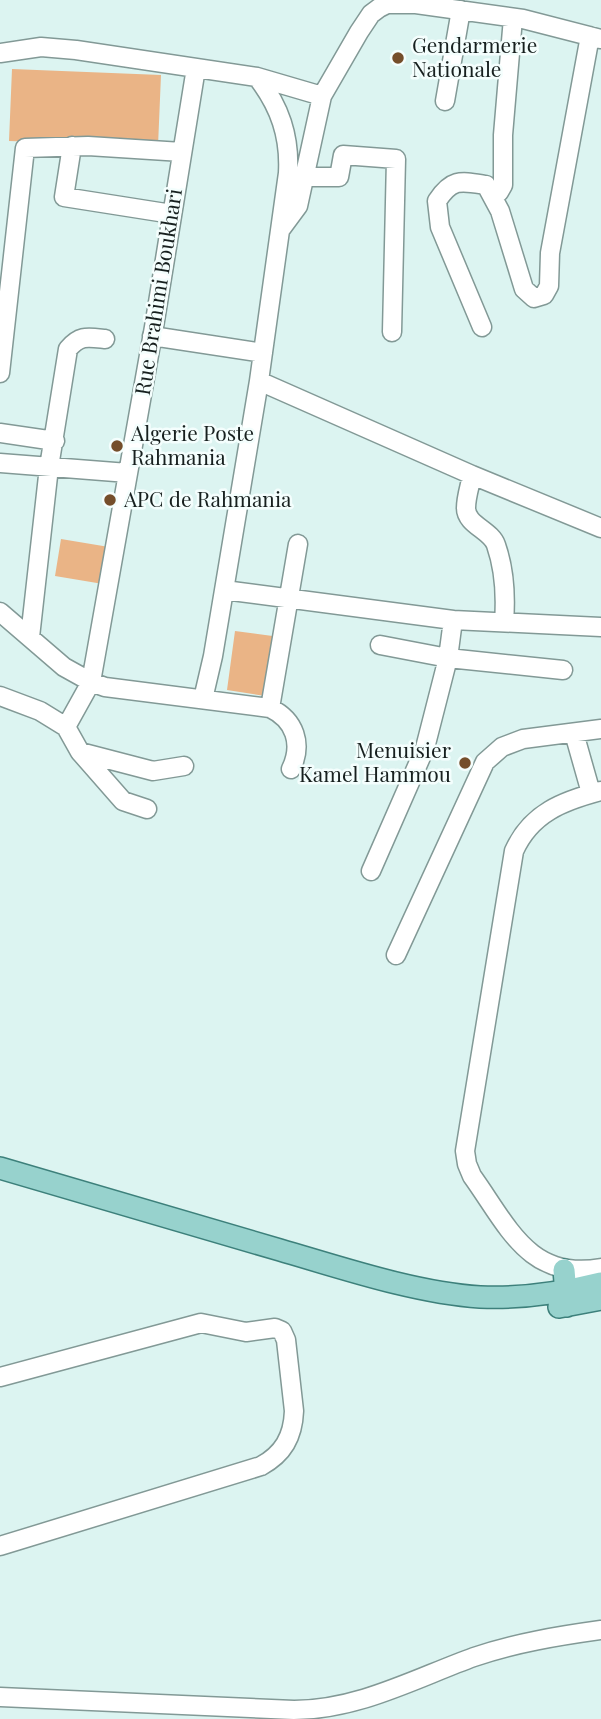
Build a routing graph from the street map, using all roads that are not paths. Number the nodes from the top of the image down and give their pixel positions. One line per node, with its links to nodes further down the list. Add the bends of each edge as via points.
1 (460, 10): 2 (street); 7 (street, via 416,4 379,8 371,13); 8 (street)
2 (513, 18): 3 (street); 12 (street, via 503,185)
3 (595, 38): 12 (street, via 550,253 549,286 540,298 524,289)
4 (0, 53): 5 (street, via 59,48)
5 (196, 68): 6 (street); 10 (street, Rue Brahimi Boukhari)
6 (257, 78): 7 (street); 14 (street, via 275,102 288,144)
7 (322, 96): 11 (street)
8 (445, 101)
9 (72, 146): 10 (street); 13 (street, via 64,197); 20 (street, via 25,148)
10 (182, 152): 13 (street, Rue Brahimi Boukhari)
11 (304, 177): 14 (street, via 298,206); 16 (street, via 339,177 343,155 396,159)
12 (492, 197): 15 (street, via 486,185 462,181 447,187 437,201 440,227)
13 (172, 214): 17 (street, Rue Brahimi Boukhari)
14 (281, 230): 19 (street)
15 (482, 327)
16 (392, 332)
17 (152, 336): 19 (street); 26 (street, Rue Brahimi Boukhari)
18 (105, 339): 23 (street, via 86,337 68,349)
19 (263, 353): 21 (street)
20 (0, 373)
21 (259, 382): 27 (street); 30 (street)
22 (0, 433): 23 (street)
23 (55, 441): 25 (street)
24 (0, 463): 25 (street)
25 (49, 467): 26 (street); 36 (street)
26 (128, 473): 40 (street, Rue Brahimi Boukhari)
27 (472, 475): 28 (street); 34 (street, via 466,510 496,546 506,588)
28 (601, 528)
29 (298, 544): 31 (street)
30 (224, 590): 31 (street); 42 (street)
31 (289, 597): 33 (street); 43 (street)
32 (0, 612): 36 (street)
33 (453, 620): 34 (street); 38 (street)
34 (504, 622): 35 (street)
35 (601, 627)
36 (30, 638): 40 (street, via 64,667)
37 (380, 645): 38 (street)
38 (448, 658): 39 (street); 52 (street, via 425,748)
39 (563, 670)
40 (91, 682): 42 (street, via 120,690); 44 (street, Rue Brahimi Boukhari)
41 (0, 696): 44 (street)
42 (203, 699): 43 (street)
43 (270, 708): 49 (street, via 290,723 296,737 297,754)
44 (66, 727): 47 (street)
45 (601, 729): 46 (street)
46 (574, 733): 50 (street); 53 (street, via 512,742 485,762)
47 (80, 752): 48 (street, via 153,771); 51 (street, via 123,802)
48 (184, 766)
49 (291, 769)
50 (596, 792): 57 (street, via 541,814 524,831 514,851 465,1151 472,1177 520,1244 540,1261)
51 (147, 809)
52 (371, 871)
53 (396, 955)
54 (0, 1168): 59 (main road, via 401,1283 481,1297)
55 (0, 1181): 59 (main road, via 386,1291 468,1307 528,1310)
56 (601, 1268): 57 (street)
57 (564, 1270): 59 (main road)
58 (601, 1283): 59 (main road)
59 (566, 1299): 60 (main road)
60 (601, 1299)
61 (0, 1377): 62 (street, via 201,1323 246,1332 275,1328 286,1340 294,1411 286,1444 261,1466)
62 (0, 1546)
63 (601, 1630): 65 (street, via 478,1656)
64 (0, 1697): 65 (street)
65 (341, 1713)

